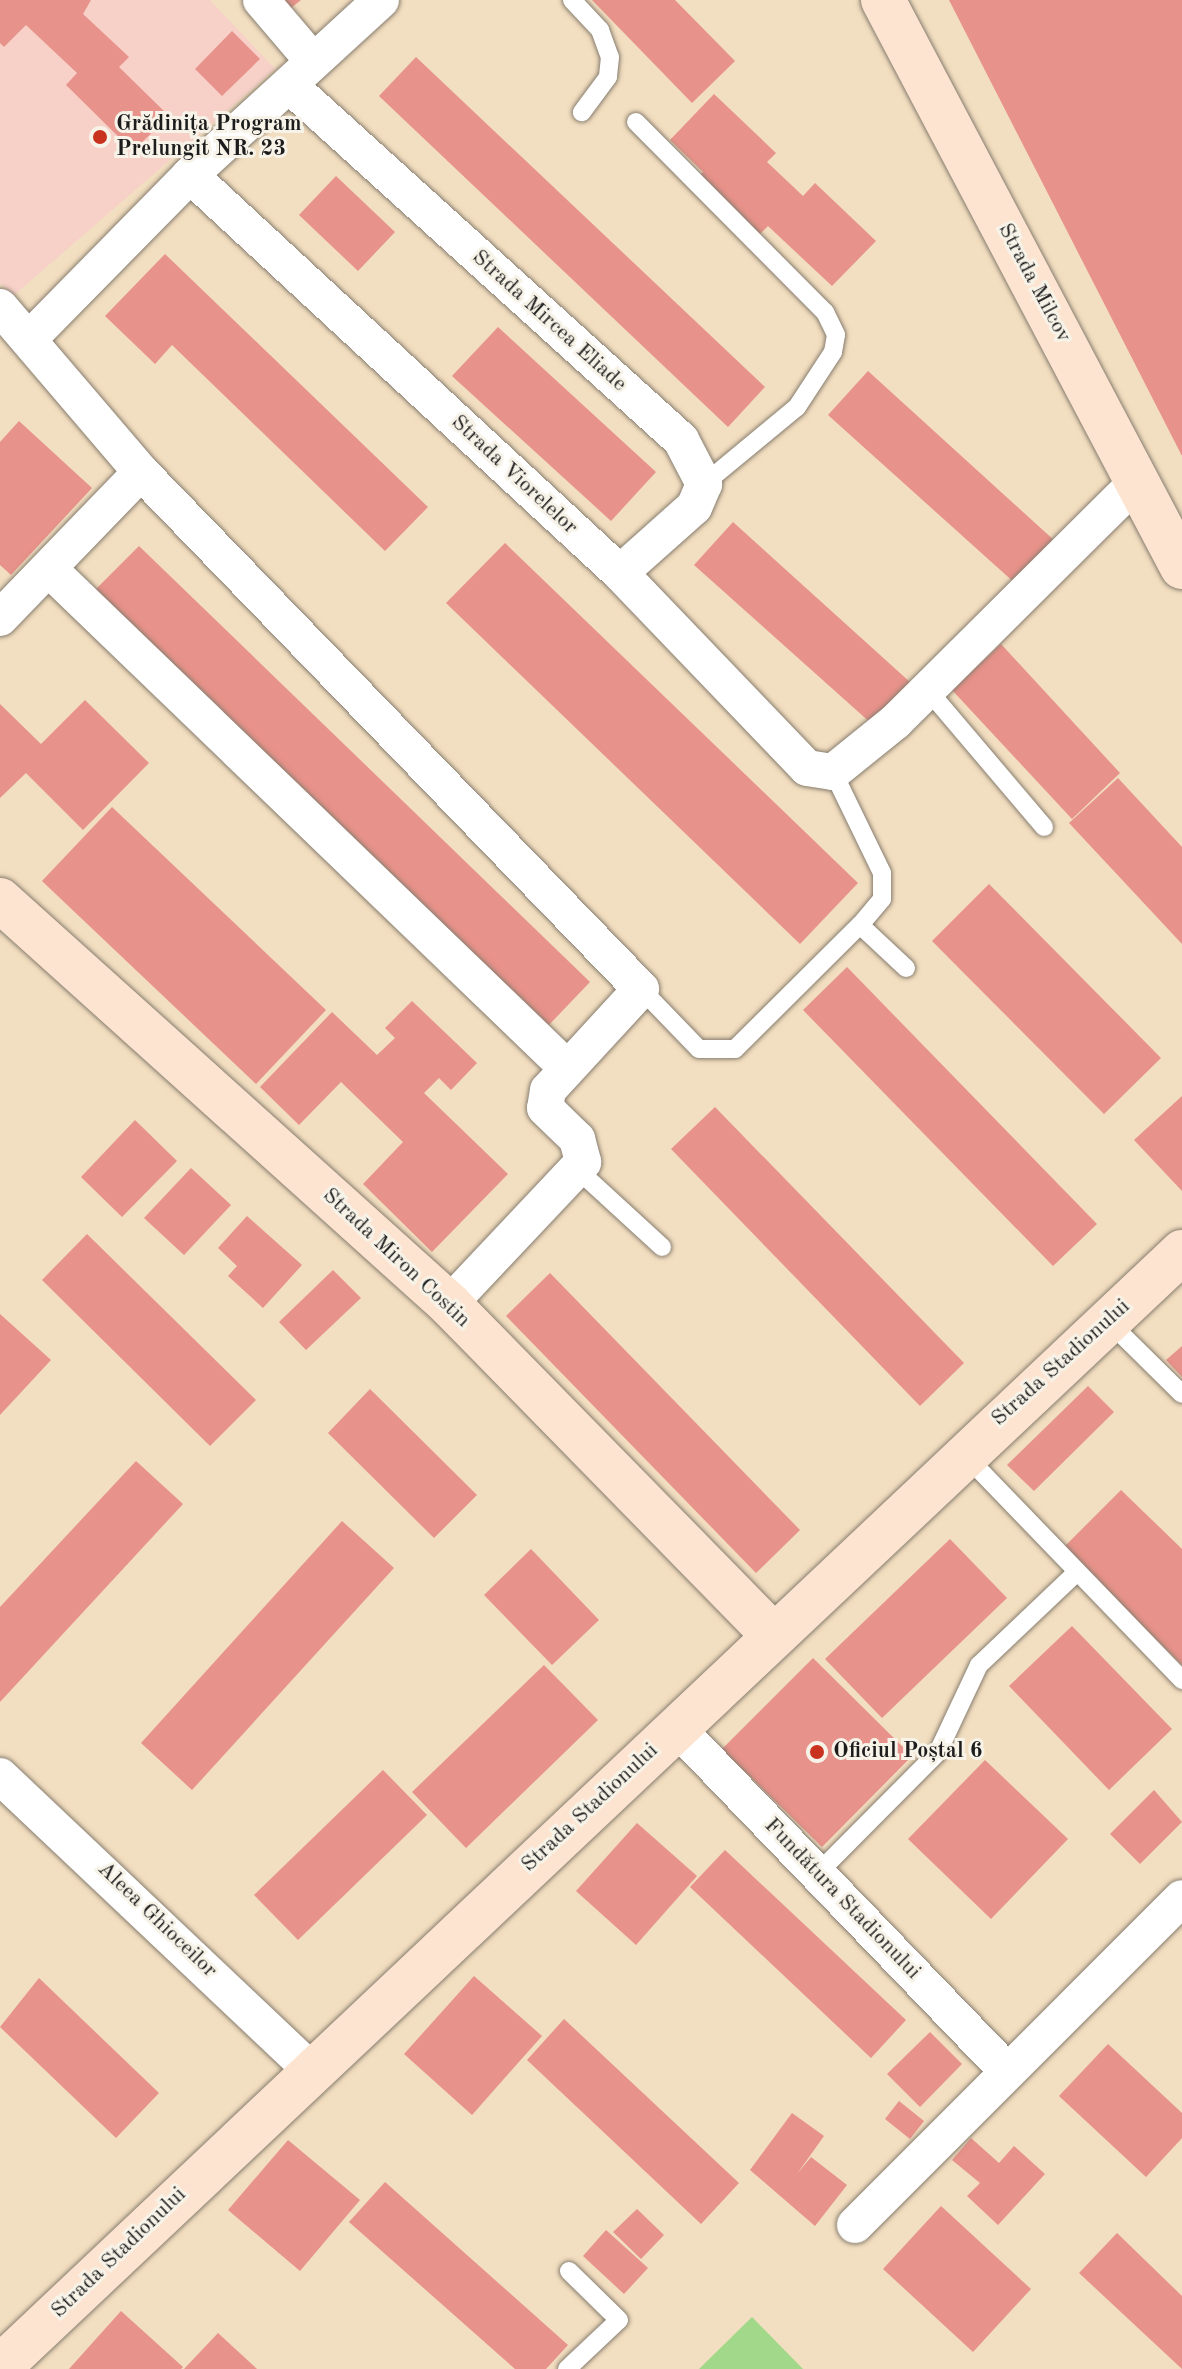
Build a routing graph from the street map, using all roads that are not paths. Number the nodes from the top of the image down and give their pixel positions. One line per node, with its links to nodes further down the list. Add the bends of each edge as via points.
1 (261, 0): 5 (street, Strada Mircea Eliade)
2 (381, 0): 5 (street)
3 (572, 0): 6 (lane, via 600,30 610,57 608,77)
4 (883, 0): 12 (street, Strada Milcov)
5 (301, 73): 8 (street); 13 (street, Strada Mircea Eliade, via 681,440)
6 (582, 112)
7 (636, 122): 13 (lane, via 825,312 836,335 833,352 797,407)
8 (190, 175): 10 (street); 16 (street, Strada Viorelelor)
9 (0, 307): 10 (street)
10 (31, 337): 11 (street)
11 (141, 472): 15 (street); 24 (street)
12 (1139, 480): 14 (street, Strada Milcov); 18 (street)
13 (704, 484): 16 (street, via 694,507)
14 (1182, 567)
15 (49, 569): 17 (street); 25 (street)
16 (620, 573): 19 (street, Strada Viorelelor, via 807,768)
17 (0, 618)
18 (927, 689): 19 (street); 20 (lane)
19 (833, 772): 22 (lane, via 882,873 882,899)
20 (1044, 827)
21 (2, 905): 29 (street, Strada Miron Costin)
22 (860, 925): 23 (lane); 24 (lane, via 735,1049 699,1049)
23 (906, 968)
24 (641, 989): 25 (street)
25 (567, 1068): 26 (street, via 544,1101 582,1147)
26 (578, 1170): 27 (lane); 29 (street)
27 (662, 1247)
28 (1182, 1252): 30 (street, Strada Stadionului)
29 (449, 1304): 34 (street, Strada Miron Costin)
30 (1107, 1320): 31 (lane); 32 (street, Strada Stadionului)
31 (1182, 1394)
32 (962, 1452): 33 (lane); 34 (street, Strada Stadionului)
33 (1077, 1572): 35 (lane); 38 (lane, via 979,1665 938,1752)
34 (773, 1635): 36 (street, Strada Stadionului)
35 (1182, 1680)
36 (676, 1727): 38 (street, Fundătura Stadionului); 40 (street, Strada Stadionului)
37 (0, 1776): 40 (street, Aleea Ghioceilor)
38 (817, 1874): 41 (street, Fundătura Stadionului)
39 (1182, 1898): 41 (street)
40 (310, 2069): 44 (street, Strada Stadionului)
41 (1007, 2071): 42 (street)
42 (855, 2225)
43 (569, 2271): 45 (lane, via 619,2320)
44 (0, 2367)
45 (567, 2369)

